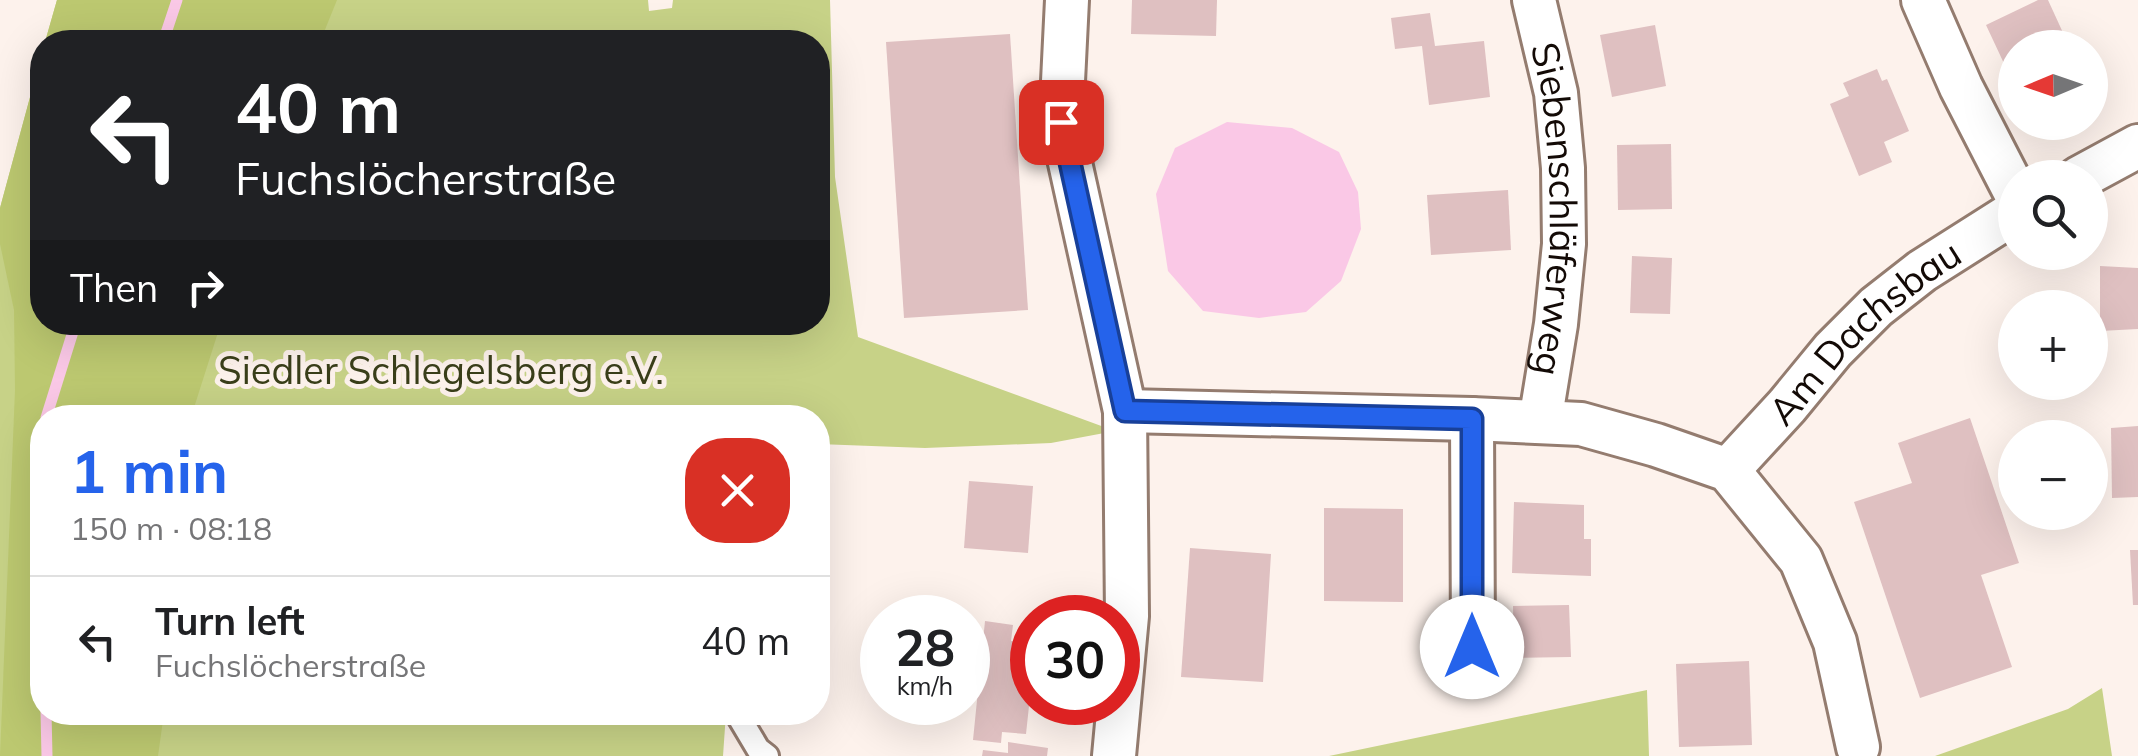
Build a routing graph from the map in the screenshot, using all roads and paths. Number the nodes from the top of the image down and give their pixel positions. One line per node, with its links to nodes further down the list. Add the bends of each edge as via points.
1 (1067, 0): 8 (street, via 1061,122)
2 (1534, 0): 10 (street, Siebenschläferweg, via 1556,93 1564,206 1556,324)
3 (1923, 0): 5 (street)
4 (2138, 146): 6 (street)
5 (1999, 160)
6 (2108, 162)
7 (1998, 223): 11 (street, Am Dachsbau, via 1876,307)
8 (1125, 411): 9 (street); 16 (street, via 1126,616)
9 (1472, 419): 10 (street); 12 (street)
10 (1540, 422): 11 (street, via 1581,424)
11 (1728, 470): 14 (street, via 1800,560 1836,642)
12 (1472, 647)
13 (744, 725): 15 (lane)
14 (1858, 748)
15 (767, 756)
16 (1114, 756)

